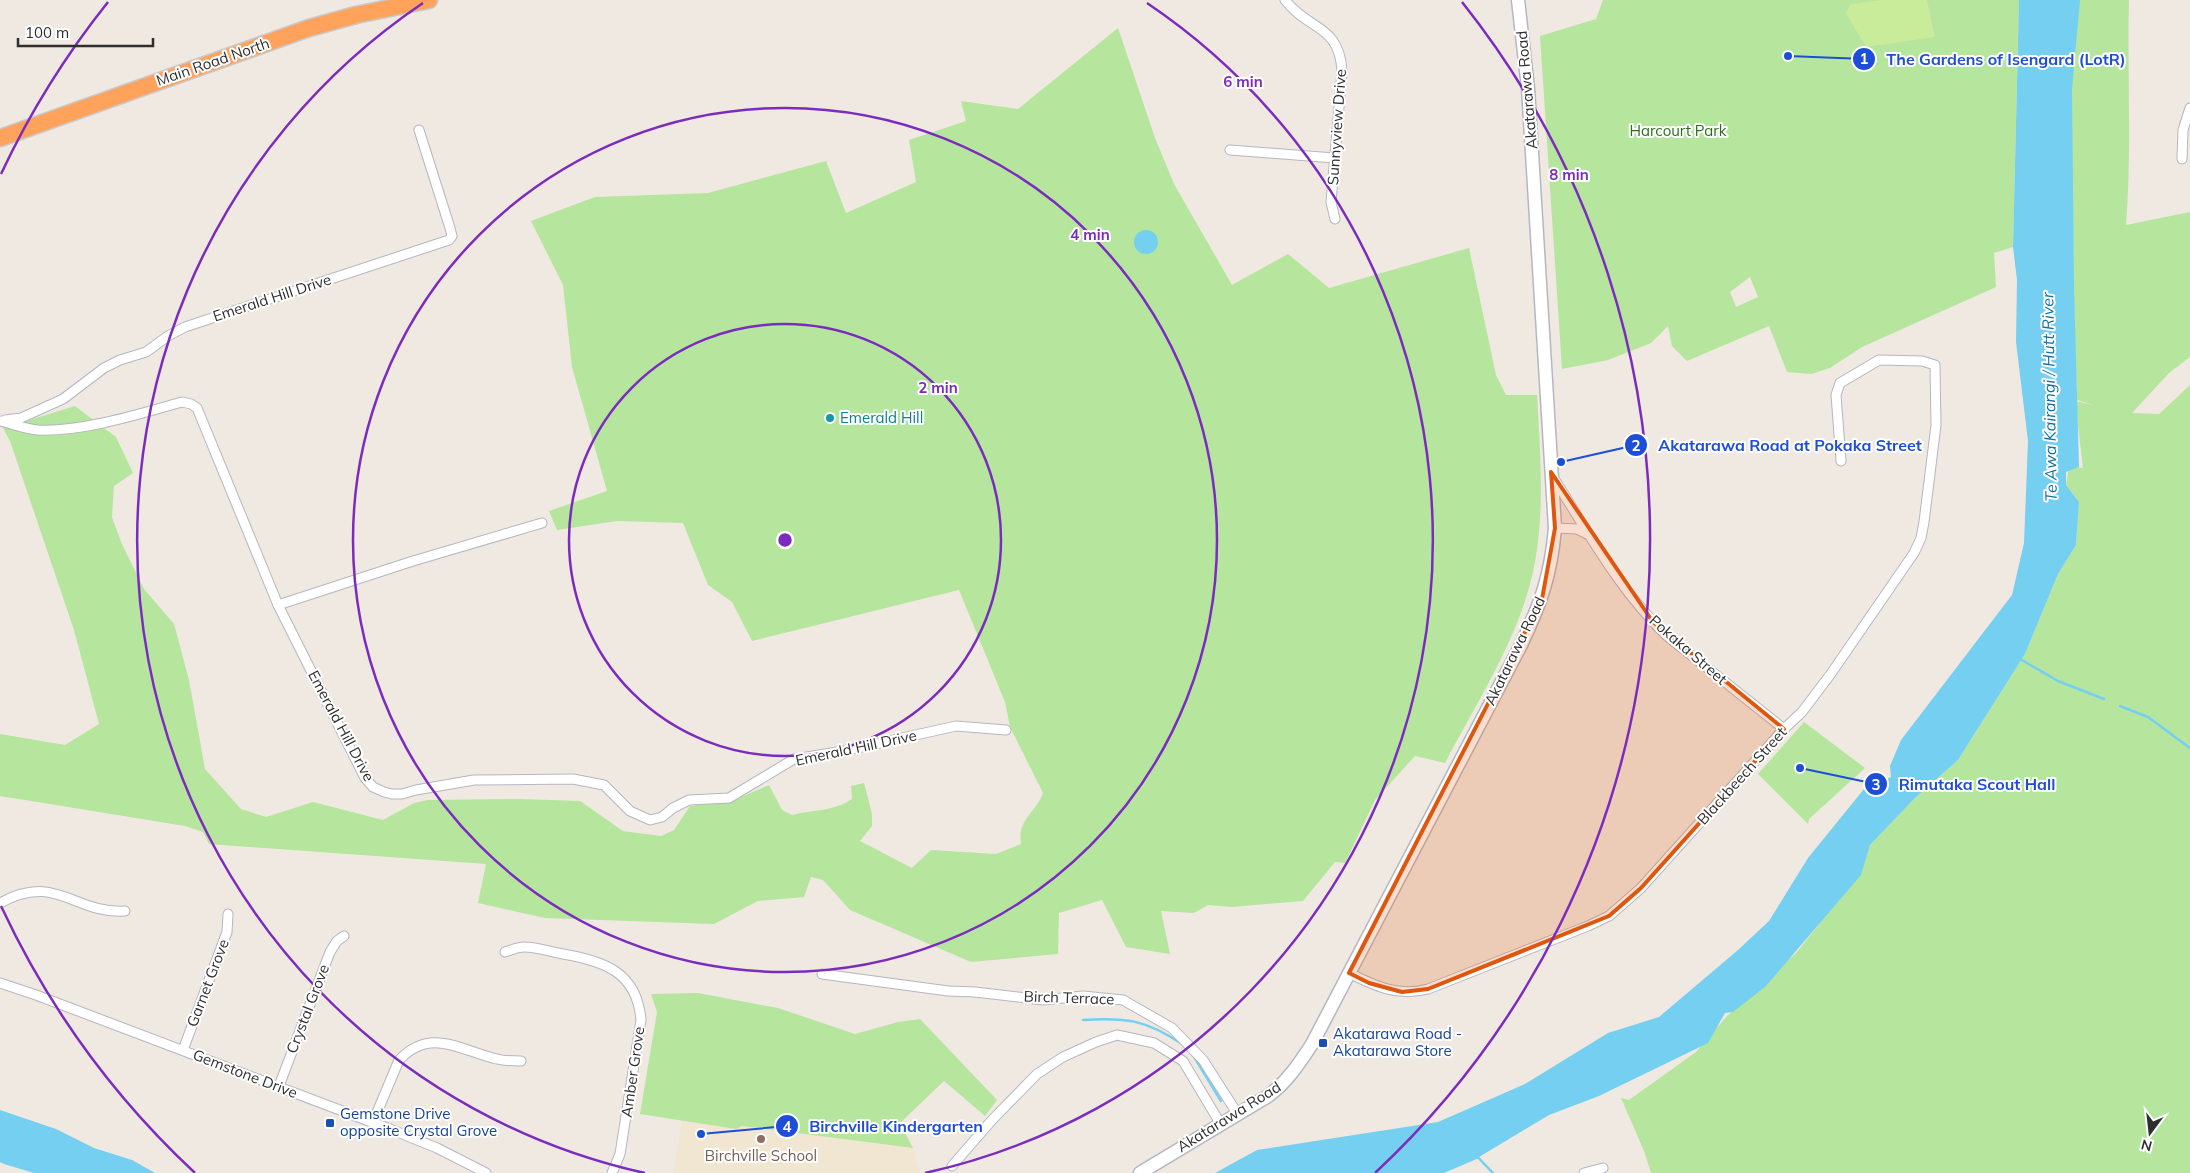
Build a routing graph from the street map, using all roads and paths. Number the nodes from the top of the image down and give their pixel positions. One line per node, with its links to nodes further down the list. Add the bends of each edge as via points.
1 (429, 0): 6 (highway, Main Road North, via 309,28)
2 (1285, 0): 8 (street, Sunnyview Drive, via 1333,39 1341,57)
3 (1518, 0): 13 (street, Akatarawa Road, via 1528,88)
4 (2190, 108): 9 (street, via 2183,130)
5 (419, 130): 11 (street, Emerald Hill Drive, via 450,228 452,236 449,240 185,327 146,352 104,368 63,399 21,418)
6 (0, 138)
7 (1230, 150): 8 (street)
8 (1334, 158): 10 (street, Sunnyview Drive, via 1331,202)
9 (2182, 159)
10 (1335, 219)
11 (0, 421): 17 (street, Emerald Hill Drive, via 27,429 57,430 119,419 182,402 191,404 197,408 204,423)
12 (1841, 461): 18 (street, Blackbeech Street, via 1836,395 1840,383 1879,360 1922,361 1935,365 1936,425 1921,538 1830,675 1802,712)
13 (1551, 472): 15 (street, Akatarawa Road); 16 (street, Pokaka Street)
14 (542, 523): 17 (street)
15 (1555, 528): 16 (street, via 1576,529); 25 (street, Akatarawa Road, via 1548,578 1533,620)
16 (1587, 534): 18 (street, Pokaka Street, via 1628,592 1667,636)
17 (278, 605): 19 (street, Emerald Hill Drive, via 365,778 373,787 392,794 474,780 573,779 604,785 630,811 650,820 662,817 689,800 729,798 794,759 956,726)
18 (1784, 729): 25 (street, Blackbeech Street, via 1641,888 1609,916 1414,992 1381,988)
19 (1006, 730)
20 (0, 903): 21 (street, via 34,890 51,892 105,911)
21 (125, 911)
22 (228, 914): 28 (street, Garnet Grove, via 227,932)
23 (344, 936): 30 (street, Crystal Grove, via 330,952)
24 (505, 952): 37 (street, Amber Grove, via 524,947 591,959 620,974 632,989 640,1006 641,1020 625,1128)
25 (1348, 973): 31 (street, Akatarawa Road, via 1312,1044 1292,1074 1268,1096)
26 (822, 974): 31 (street, Birch Terrace, via 932,990 1043,1000 1083,996 1123,1000 1172,1028 1203,1060)
27 (0, 984): 28 (street, Gemstone Drive)
28 (183, 1050): 30 (street, Gemstone Drive)
29 (521, 1061): 32 (street, via 496,1059 450,1043 418,1045 399,1060)
30 (279, 1086): 32 (street, Gemstone Drive)
31 (1237, 1113): 33 (street, Akatarawa Road)
32 (373, 1122): 36 (street, Gemstone Drive, via 437,1148)
33 (1220, 1123): 34 (street, via 1183,1061 1154,1043 1118,1035 1063,1057 1038,1074); 38 (street, Akatarawa Road)
34 (952, 1166)
35 (1603, 1168): 39 (street)
36 (486, 1173)
37 (612, 1173)
38 (1140, 1173)
39 (1584, 1173)

